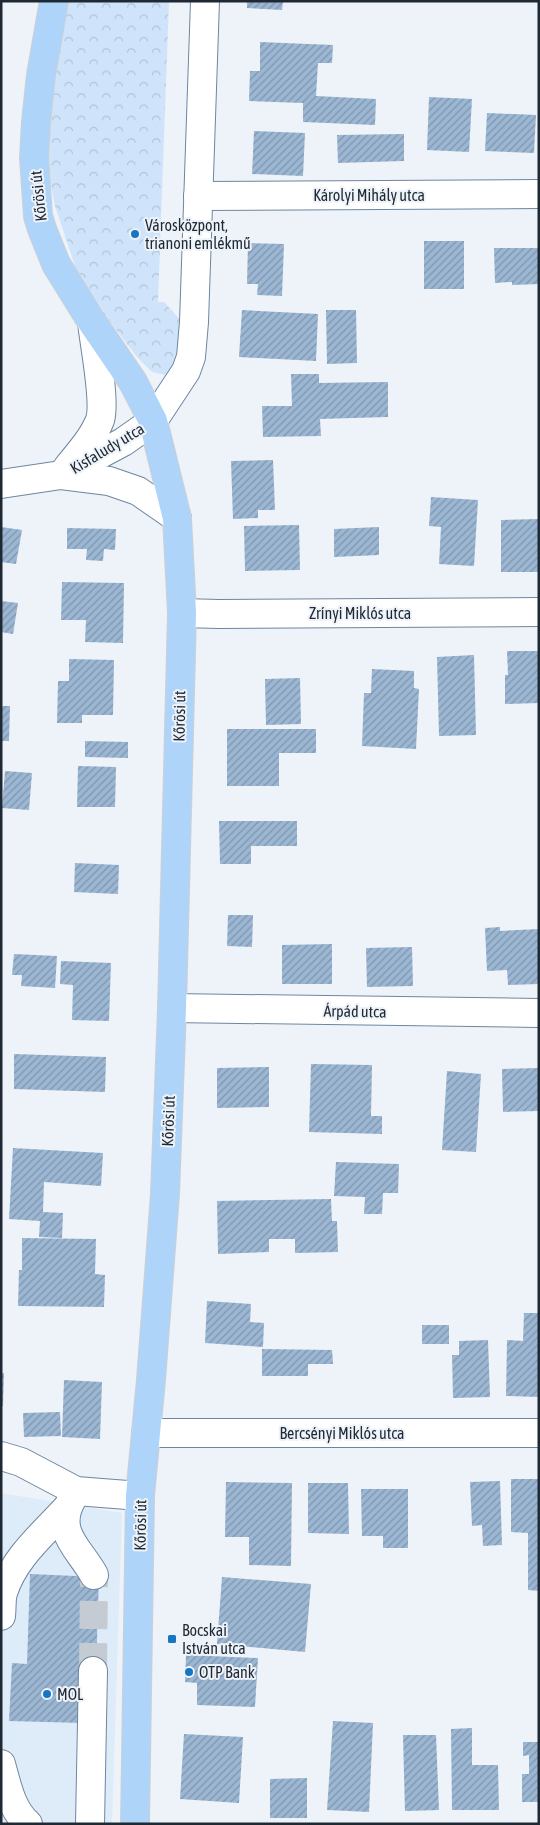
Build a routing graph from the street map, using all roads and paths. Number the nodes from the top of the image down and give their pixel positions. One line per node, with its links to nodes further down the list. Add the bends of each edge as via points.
1 (54, 1): 5 (main road, Kőrösi út, via 36,122 34,158 38,216 56,264)
2 (205, 1): 4 (street)
3 (539, 194): 4 (street, Károlyi Mihály utca)
4 (198, 196): 6 (street, via 190,357 186,371)
5 (92, 322): 6 (main road, Kőrösi út, via 133,382); 7 (street, via 100,418 87,443)
6 (153, 420): 7 (street, Kisfaludy utca, via 123,442); 9 (main road, Kőrösi út)
7 (62, 475): 8 (street, Kisfaludy utca); 9 (street, via 109,481 138,491)
8 (1, 484)
9 (177, 518): 10 (main road, Kőrösi út)
10 (182, 612): 11 (street, Zrínyi Miklós utca); 12 (main road, Kőrösi út)
11 (539, 612)
12 (172, 1008): 13 (street, Árpád utca); 14 (main road, Kőrösi út, via 165,1194)
13 (539, 1013)
14 (146, 1433): 15 (street, Bercsényi Miklós utca); 17 (main road, Kőrösi út)
15 (539, 1433)
16 (1, 1456): 18 (street, via 21,1462)
17 (140, 1496): 18 (street); 25 (main road, Kőrösi út)
18 (71, 1500): 19 (street, via 66,1529 69,1540); 20 (street, via 13,1570 2,1594)
19 (94, 1575)
20 (1, 1616)
21 (93, 1671): 24 (street)
22 (1, 1764): 23 (street, via 12,1800)
23 (28, 1824)
24 (90, 1824)
25 (135, 1824)

